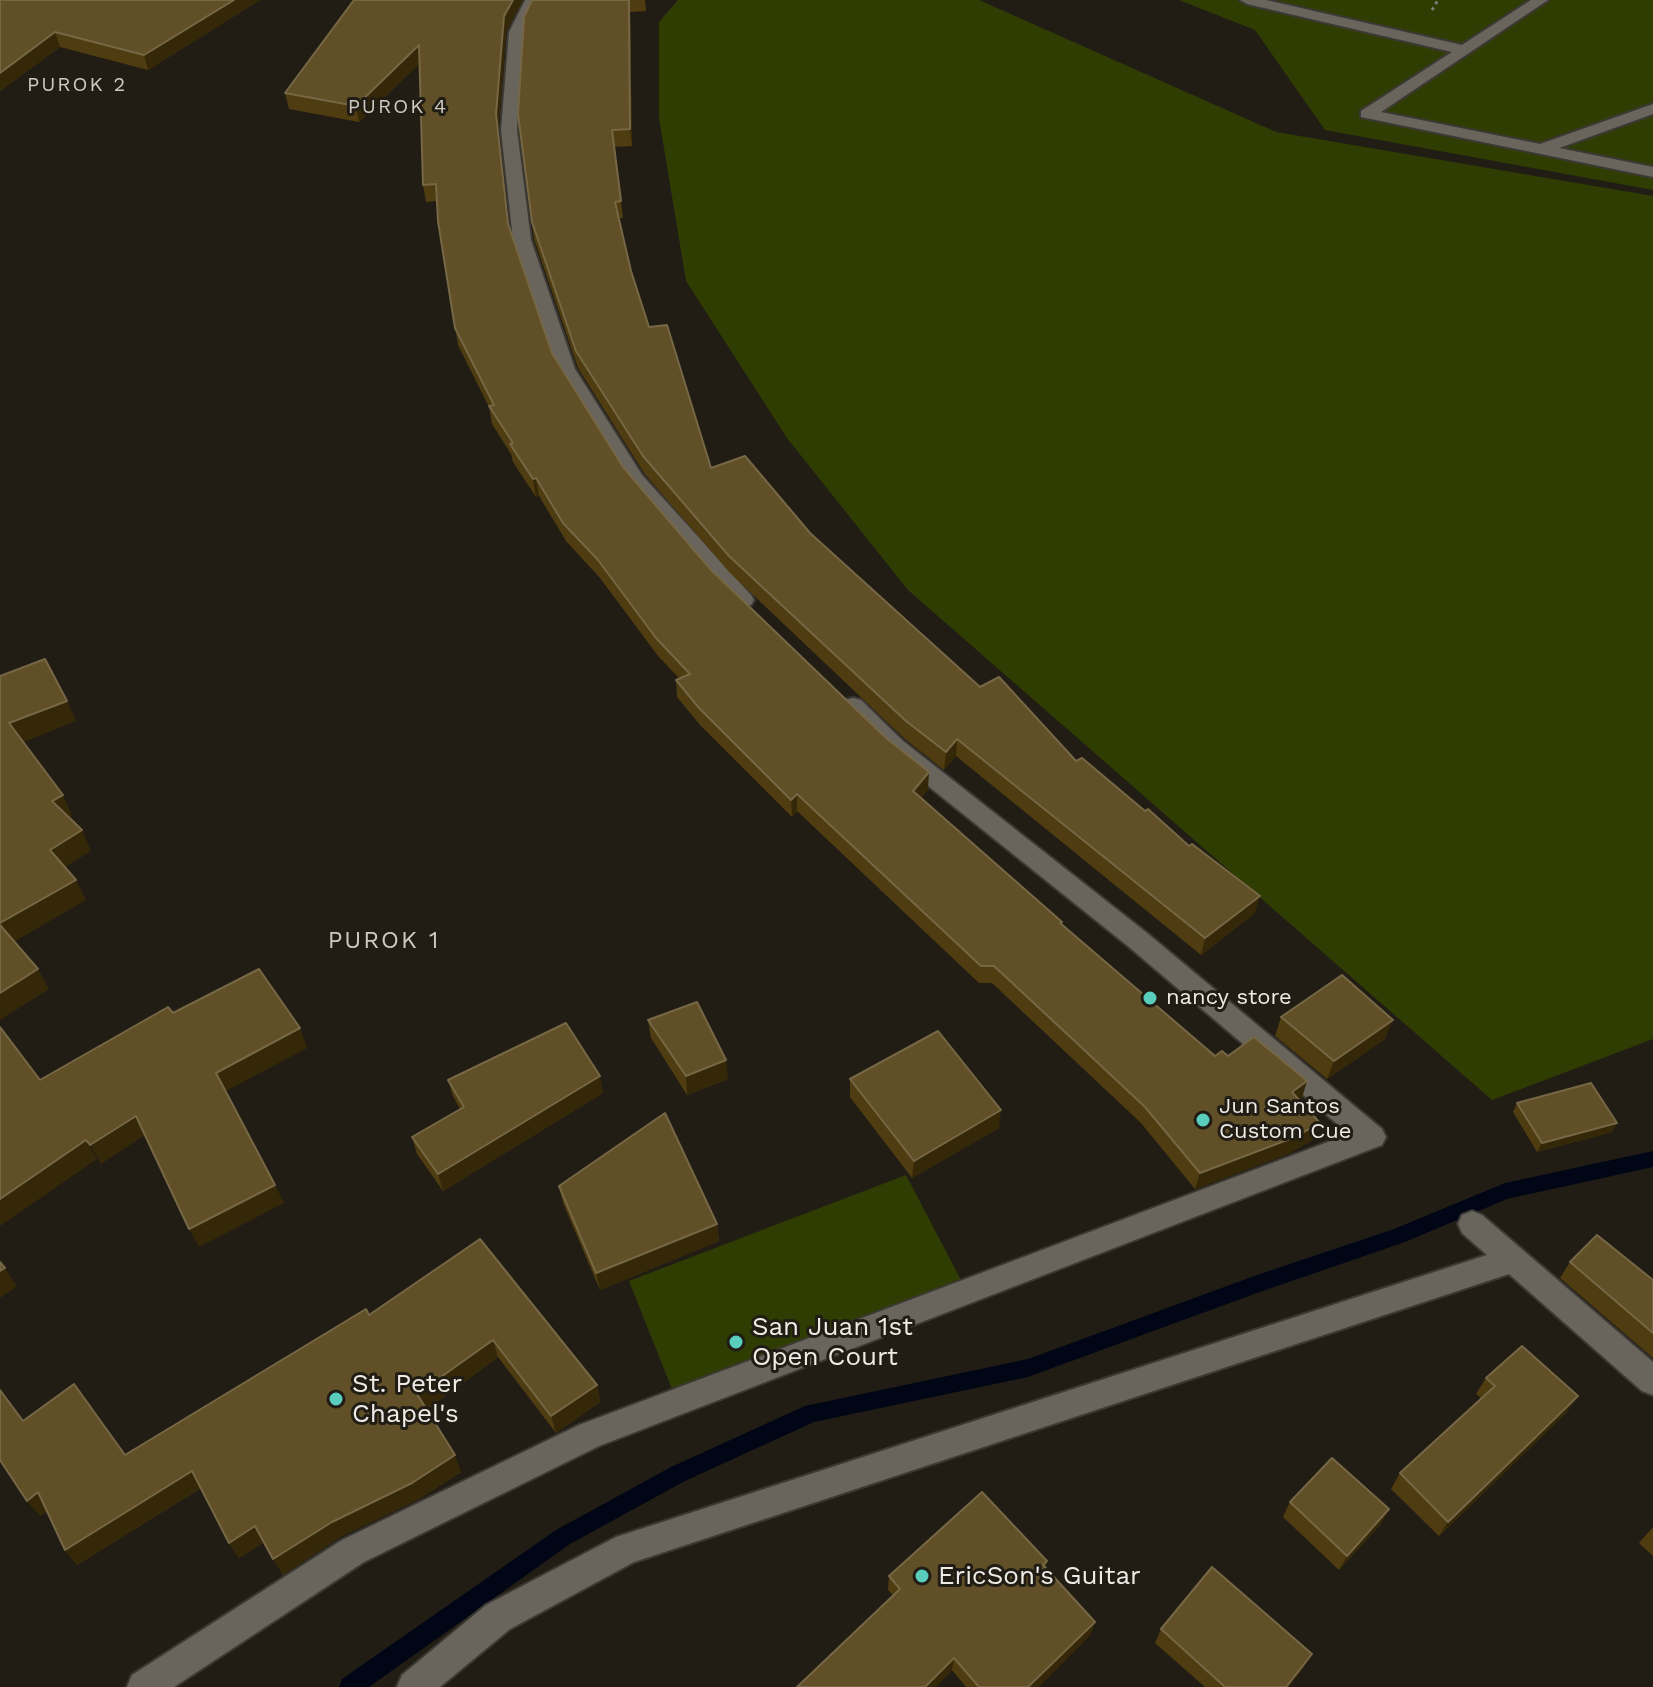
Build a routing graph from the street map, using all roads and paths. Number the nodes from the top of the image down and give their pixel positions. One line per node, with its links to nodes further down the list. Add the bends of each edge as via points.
1 (532, 0): 8 (street, via 516,32 509,130 522,240 566,369 634,479)
2 (1247, 0): 4 (street)
3 (1541, 0): 4 (street)
4 (1465, 50): 6 (street, via 1367,114)
5 (1653, 109): 6 (street)
6 (1541, 149): 7 (street)
7 (1653, 172)
8 (754, 611)
9 (841, 695): 13 (street, via 895,747 1138,940 1372,1137 590,1435 353,1551)
10 (1472, 1224): 11 (street)
11 (1512, 1260): 12 (street); 14 (street, via 627,1548 498,1617)
12 (1653, 1381)
13 (144, 1687)
14 (414, 1687)

